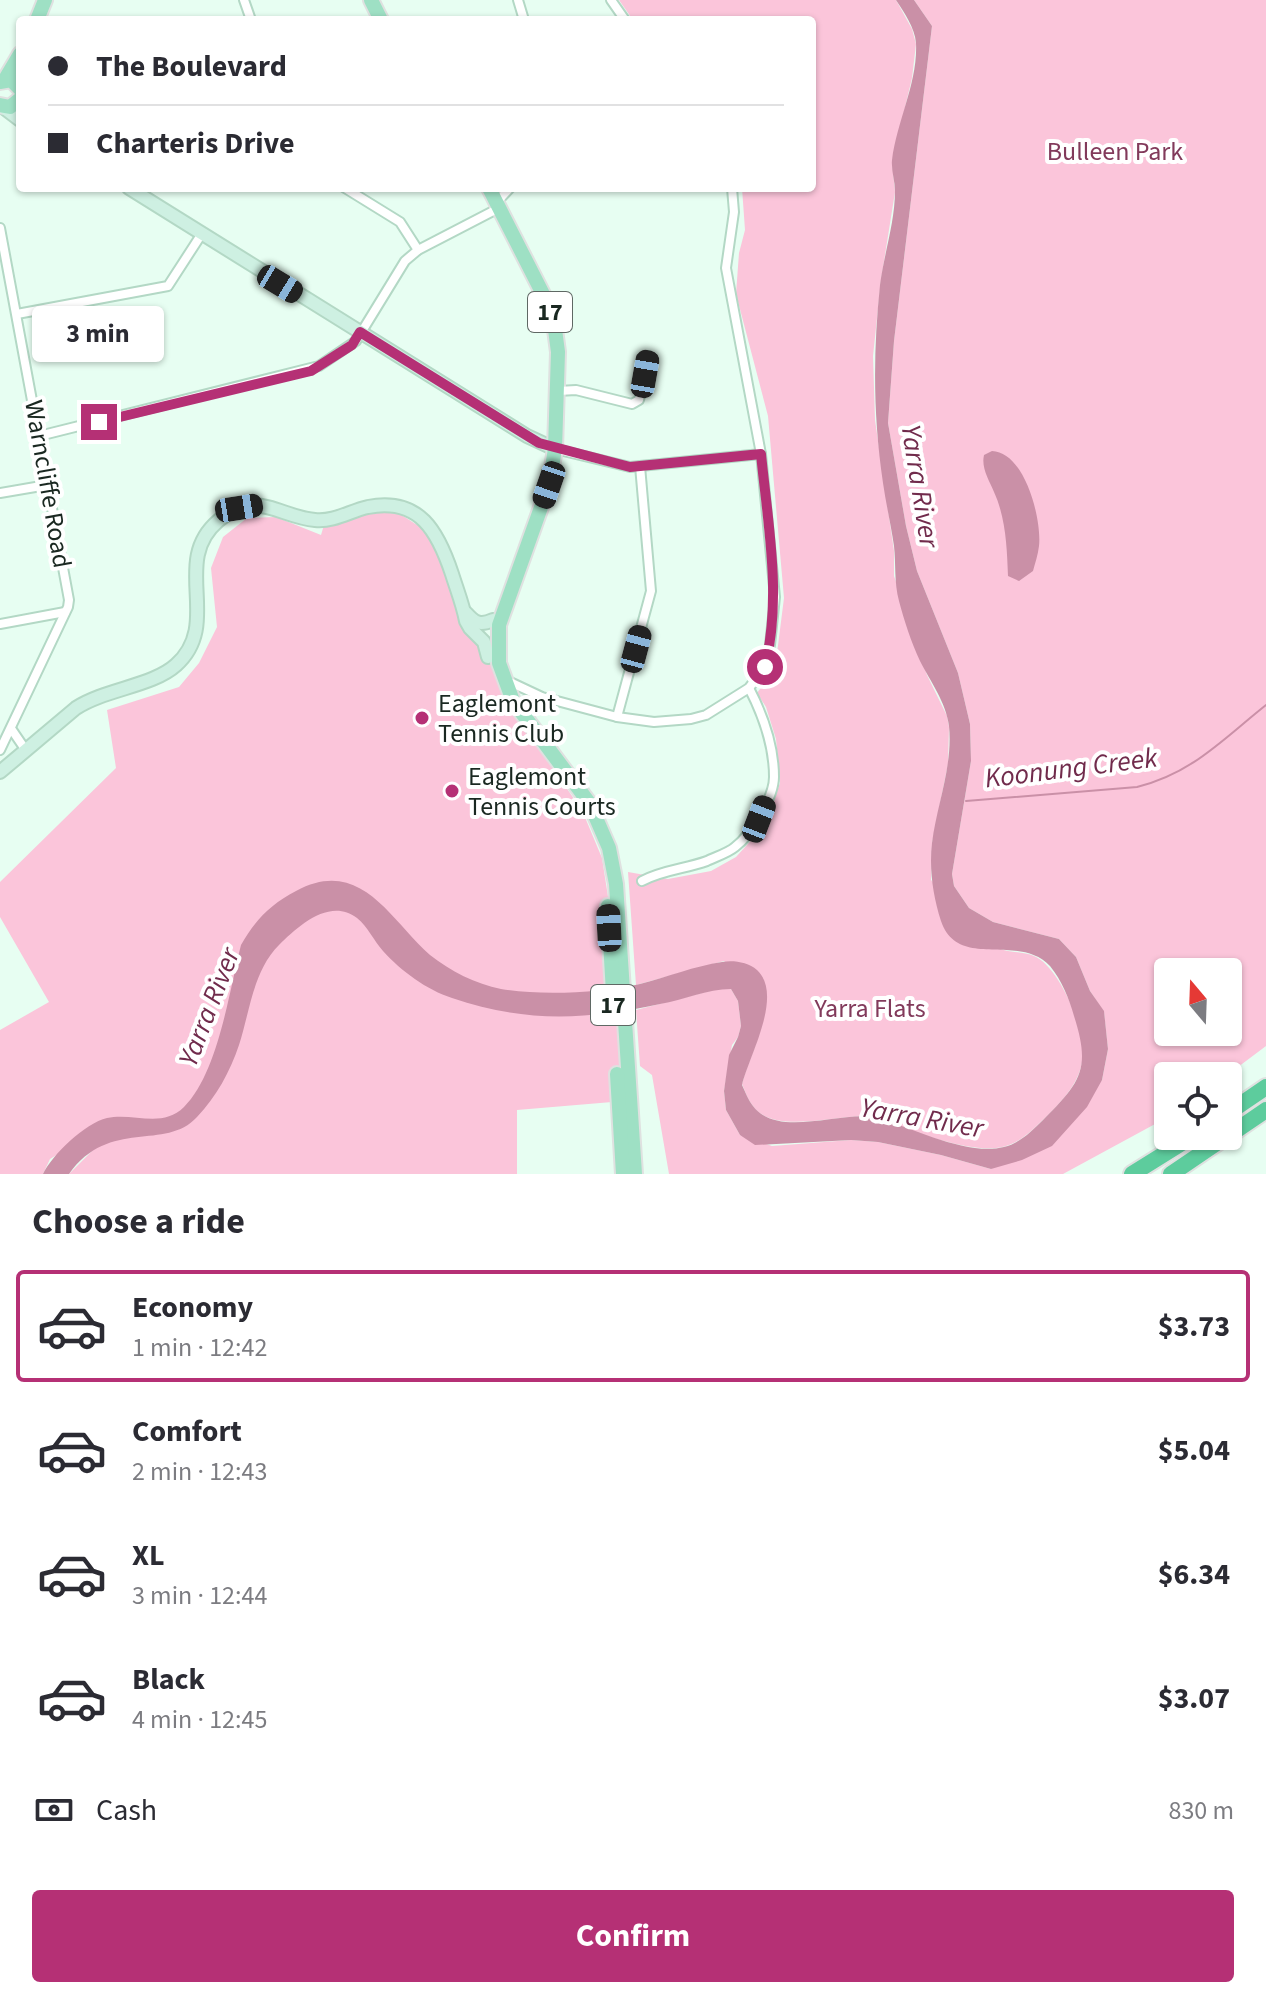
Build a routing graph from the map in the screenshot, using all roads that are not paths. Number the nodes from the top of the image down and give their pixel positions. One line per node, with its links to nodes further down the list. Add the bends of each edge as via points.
1 (15, 85): 2 (main road, via 16,105)
2 (2, 106)
3 (135, 192): 10 (street)
4 (351, 192): 11 (street, via 400,222)
5 (491, 192): 8 (main road, 17)
6 (507, 192): 8 (street)
7 (732, 192): 18 (street, via 726,268)
8 (498, 206): 11 (street); 15 (main road, 17, via 554,322)
9 (0, 228): 12 (street, Warncliffe Road)
10 (201, 235): 12 (street, via 168,286); 13 (street)
11 (418, 250): 13 (street, via 405,261)
12 (17, 314): 16 (street, Warncliffe Road)
13 (360, 332): 16 (street, via 352,345 311,371); 17 (street)
14 (649, 356): 15 (street, via 642,393 632,404 576,390)
15 (558, 391): 17 (main road, 17)
16 (39, 436): 20 (street, Warncliffe Road)
17 (555, 449): 19 (street); 22 (main road, 17, via 549,485)
18 (761, 454): 19 (street); 29 (street, via 775,597 765,667)
19 (640, 466): 31 (street, via 651,591)
20 (47, 485): 21 (street); 24 (street, Warncliffe Road, via 69,600)
21 (0, 493)
22 (521, 561): 25 (main road, 17); 28 (main road, 17, via 499,625)
23 (464, 610): 25 (street, via 474,622); 27 (street); 34 (street, via 437,534 404,508 366,507 315,520 273,507 239,508 220,519 199,544 199,624 186,655 165,673 90,699)
24 (65, 612): 26 (street); 33 (street, Warncliffe Road)
25 (493, 620): 27 (main road, 17)
26 (0, 624)
27 (488, 657): 38 (main road, 17, via 500,692 587,817 600,850)
28 (502, 675): 30 (street); 32 (main road, 17)
29 (749, 688): 31 (street, via 691,719); 37 (street, via 761,711 774,780 759,819 735,847)
30 (542, 697): 31 (street); 32 (street, via 525,701)
31 (617, 717)
32 (528, 720): 38 (main road, 17, via 602,826 616,884)
33 (12, 730): 34 (street); 35 (street, Warncliffe Road)
34 (25, 749): 36 (street)
35 (0, 751): 36 (street, Warncliffe Road)
36 (4, 768)
37 (642, 881)
38 (614, 928): 39 (main road, 17)
39 (622, 1081): 46 (main road, 17); 47 (main road, 17)
40 (1266, 1087): 41 (highway)
41 (1242, 1103)
42 (1266, 1110): 43 (highway)
43 (1242, 1126)
44 (1171, 1150): 48 (highway)
45 (1207, 1150): 49 (highway)
46 (623, 1174)
47 (635, 1174)
48 (1132, 1174)
49 (1171, 1174)

